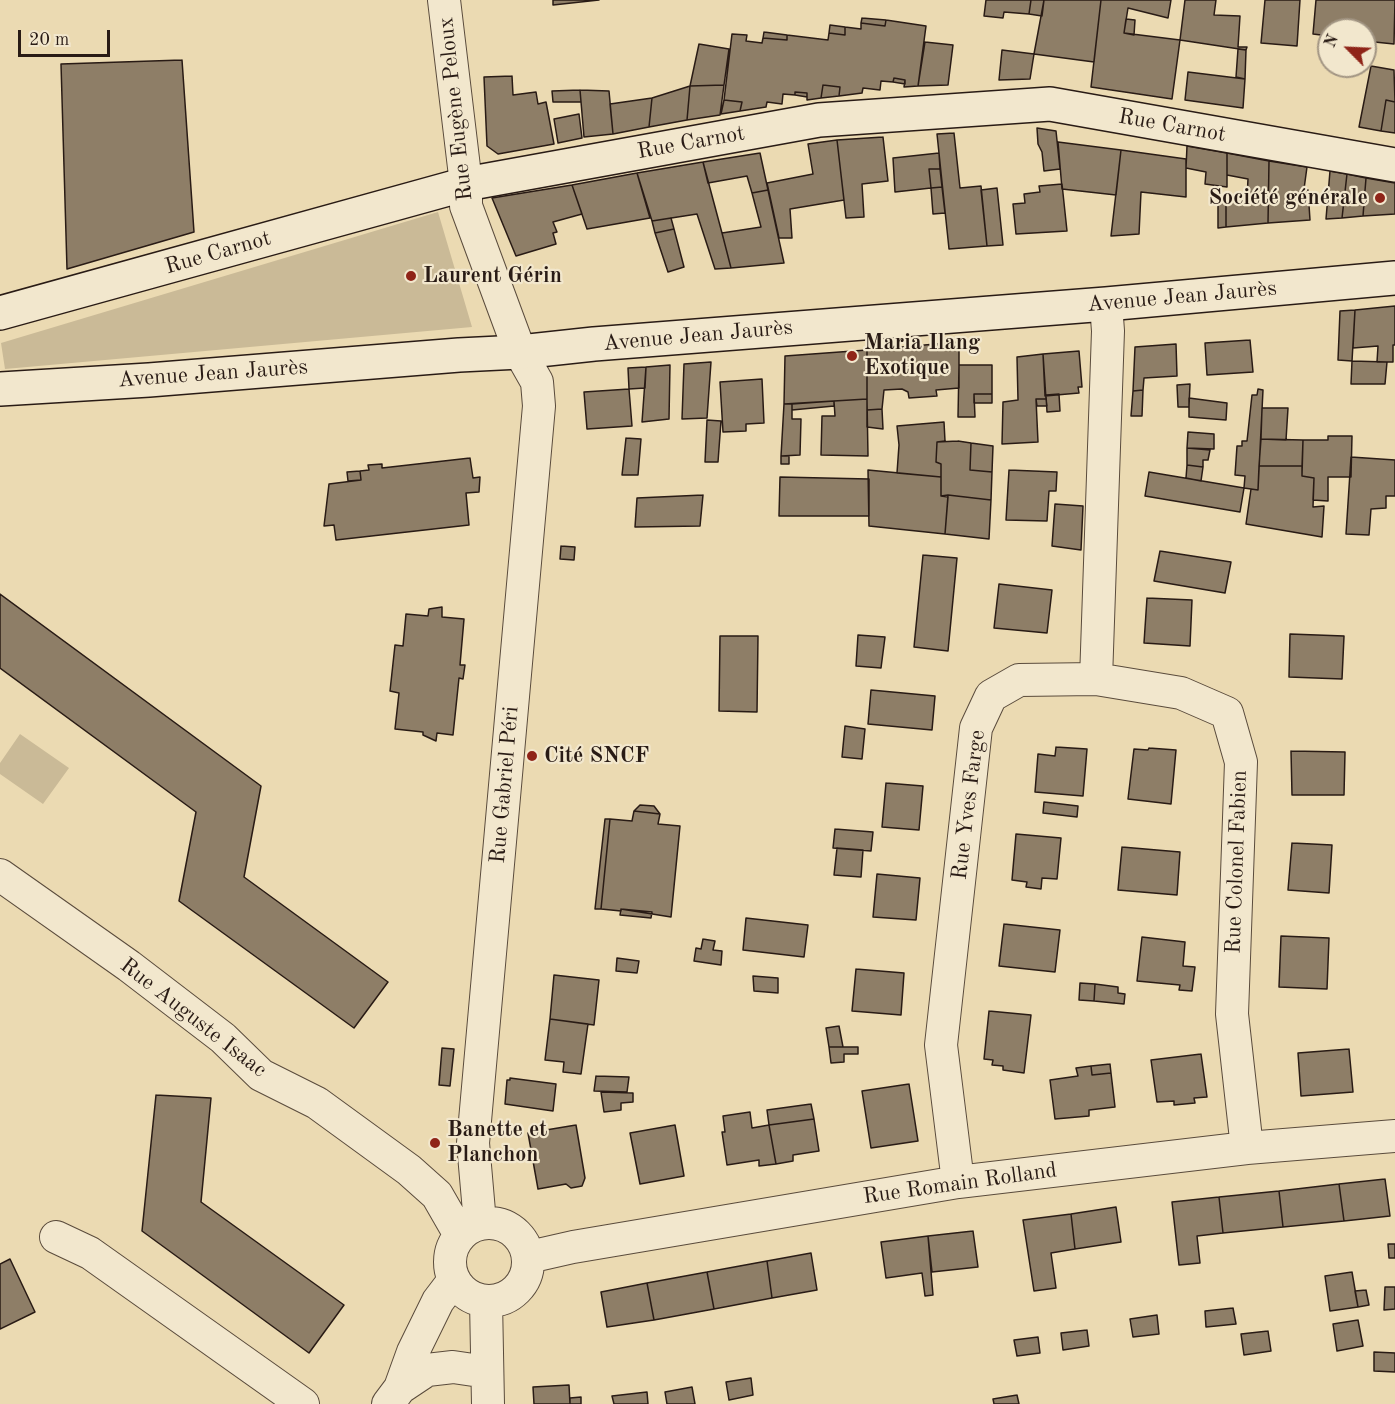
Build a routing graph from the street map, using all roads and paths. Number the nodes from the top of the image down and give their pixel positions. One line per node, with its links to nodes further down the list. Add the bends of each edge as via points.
1 (444, 0): 3 (street, Rue Eugène Peloux)
2 (1395, 165): 3 (main road, Rue Carnot, via 1050,104 819,120)
3 (466, 184): 6 (main road, Rue Carnot); 7 (street, Rue Eugène Peloux, via 466,206)
4 (1395, 278): 5 (main road, Avenue Jean Jaurès)
5 (1106, 304): 7 (main road, Avenue Jean Jaurès); 9 (street)
6 (0, 313)
7 (520, 352): 8 (main road, Avenue Jean Jaurès); 13 (street, Rue Gabriel Péri, via 537,382 539,406)
8 (0, 389)
9 (1096, 679): 12 (street, Rue Colonel Fabien, via 1181,693 1227,713 1241,762 1232,1014); 15 (street, Rue Yves Farge, via 1019,681 991,696 976,728 940,1045)
10 (0, 875): 14 (street, Rue Auguste Isaac, via 139,973 222,1038 261,1075 317,1103)
11 (1395, 1136): 12 (street, Rue Romain Rolland)
12 (1248, 1148): 15 (street, Rue Romain Rolland)
13 (474, 1155): 14 (street, via 464,1173); 16 (street, Rue Gabriel Péri)
14 (420, 1180): 16 (street, Rue Auguste Isaac)
15 (958, 1182): 18 (street, Rue Romain Rolland)
16 (470, 1229): 18 (street, via 501,1224 520,1236); 19 (street, via 450,1261)
17 (56, 1237): 23 (street, via 90,1253)
18 (529, 1257): 20 (street, via 524,1280 516,1289 507,1297)
19 (454, 1280): 20 (street, via 470,1297); 22 (street, via 438,1301)
20 (486, 1302): 21 (street)
21 (487, 1372): 22 (street, via 453,1367 427,1370); 24 (street)
22 (394, 1396)
23 (303, 1404)
24 (489, 1404)

